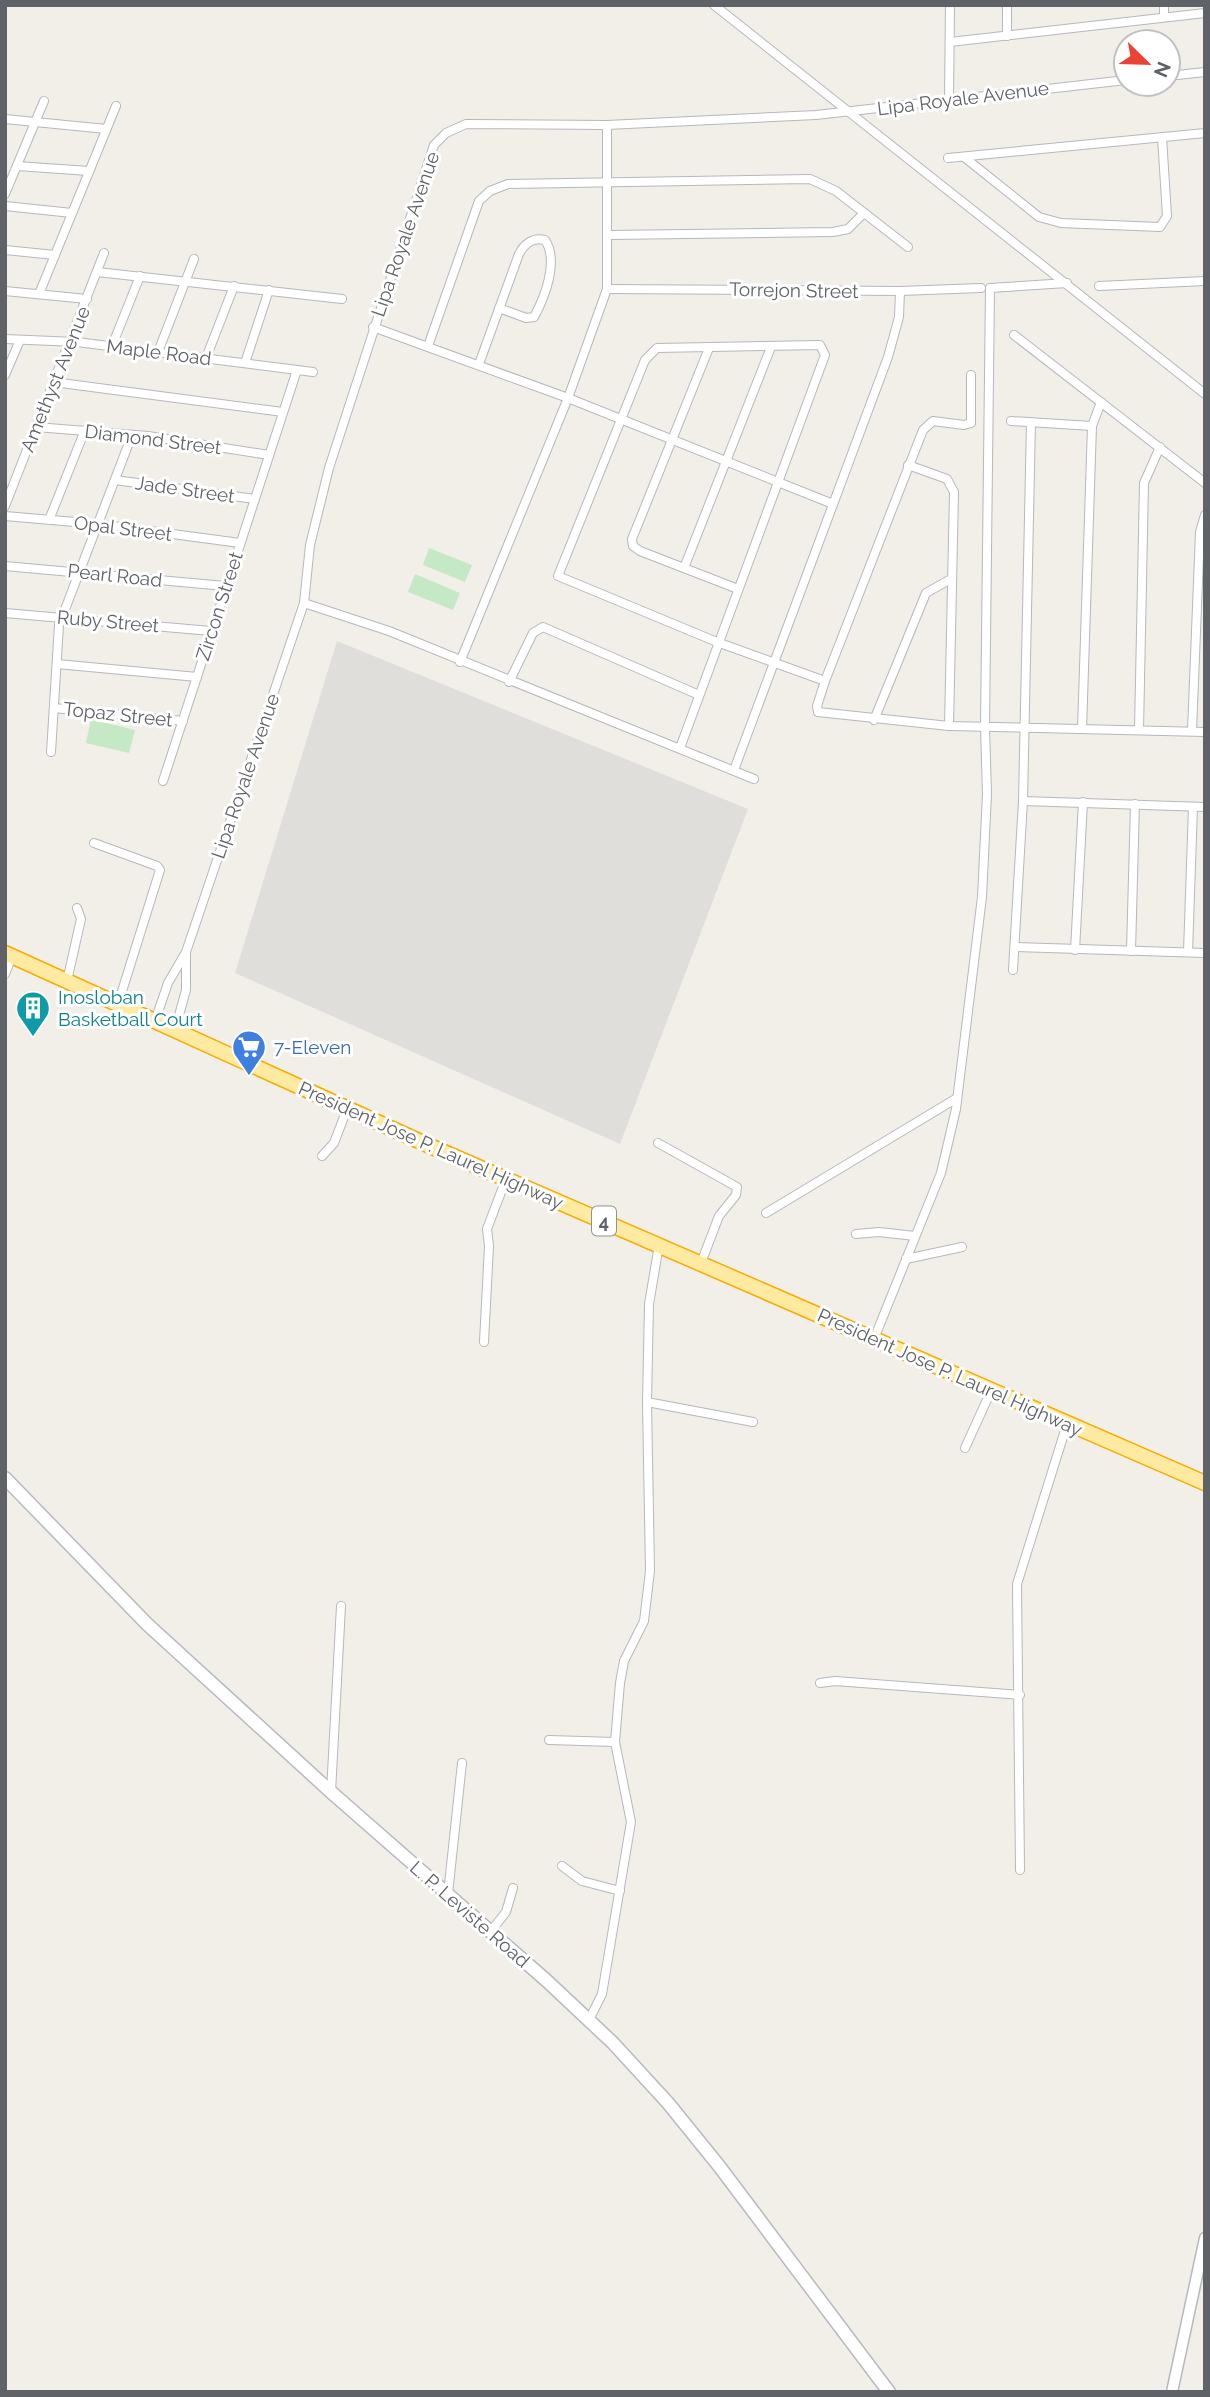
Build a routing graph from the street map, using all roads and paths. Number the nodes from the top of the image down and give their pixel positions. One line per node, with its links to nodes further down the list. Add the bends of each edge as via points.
1 (714, 5): 15 (street)
2 (950, 5): 8 (street)
3 (1007, 5): 7 (street)
4 (1164, 5): 6 (street)
5 (1205, 13): 6 (street)
6 (1164, 16): 7 (street)
7 (1007, 36): 8 (street)
8 (950, 42): 12 (street)
9 (1205, 72): 10 (street)
10 (1182, 74)
11 (1112, 82): 12 (street, Lipa Royale Avenue)
12 (950, 99): 15 (street, Lipa Royale Avenue)
13 (44, 101): 17 (street)
14 (116, 106): 19 (street)
15 (849, 112): 18 (street, Lipa Royale Avenue); 41 (street)
16 (5, 119): 17 (street)
17 (36, 122): 19 (street); 24 (street)
18 (607, 125): 26 (street); 53 (street, Lipa Royale Avenue, via 466,124 446,133 434,145)
19 (106, 129): 25 (street)
20 (1205, 133): 21 (street)
21 (1162, 137): 22 (street); 22 (street, via 1167,216 1160,227 1061,223 1039,217)
22 (964, 156): 23 (street)
23 (947, 158)
24 (17, 166): 25 (street); 27 (street)
25 (89, 171): 29 (street)
26 (608, 181): 30 (street, via 810,179 836,191); 31 (street); 59 (street, via 508,184 479,201)
27 (5, 194)
28 (5, 206): 29 (street)
29 (72, 213): 35 (street)
30 (864, 213): 31 (street, via 848,229 833,232); 32 (street)
31 (609, 235): 45 (street)
32 (908, 247)
33 (5, 250): 35 (street)
34 (104, 253): 37 (street, Amethyst Avenue)
35 (55, 255): 49 (street)
36 (194, 259): 39 (street)
37 (97, 272): 38 (street); 50 (street, Amethyst Avenue)
38 (140, 276): 39 (street); 58 (street)
39 (186, 281): 42 (street); 62 (street)
40 (1205, 281): 43 (street)
41 (1067, 283): 44 (street, Torrejon Street); 71 (street)
42 (234, 286): 46 (street); 63 (street)
43 (1099, 286)
44 (985, 288): 48 (street, Torrejon Street); 120 (street)
45 (607, 289): 48 (street, Torrejon Street); 72 (street)
46 (269, 290): 51 (street); 64 (street)
47 (5, 291): 49 (street)
48 (900, 291): 91 (street, via 891,347)
49 (39, 294): 50 (street)
50 (87, 299): 57 (street, Amethyst Avenue)
51 (342, 299)
52 (499, 308): 52 (street, via 522,247 545,240 550,274 534,317); 65 (street)
53 (373, 327): 59 (street); 104 (street, Lipa Royale Avenue, via 317,510)
54 (1014, 335): 73 (street)
55 (5, 339): 56 (street, Maple Road)
56 (20, 340): 57 (street, Maple Road); 68 (street)
57 (68, 344): 58 (street, Maple Road); 70 (street, Amethyst Avenue)
58 (112, 346): 62 (street, Maple Road)
59 (428, 346): 65 (street)
60 (771, 347): 61 (street); 85 (street); 88 (street, via 820,345 825,355)
61 (709, 348): 75 (street, via 657,348); 82 (street)
62 (158, 352): 63 (street, Maple Road)
63 (206, 358): 64 (street, Maple Road)
64 (245, 363): 66 (street, Maple Road)
65 (479, 364): 72 (street)
66 (297, 369): 67 (street, Maple Road); 74 (street, Zircon Street)
67 (313, 372)
68 (5, 375)
69 (971, 375): 86 (street, via 971,423 927,424)
70 (53, 382): 74 (street); 78 (street, Amethyst Avenue)
71 (1205, 394)
72 (568, 398): 75 (street); 109 (street)
73 (1101, 402): 79 (street); 83 (street)
74 (283, 412): 84 (street, Zircon Street)
75 (620, 419): 82 (street); 108 (street, via 558,576)
76 (1011, 421): 77 (street)
77 (1031, 422): 79 (street); 121 (street)
78 (36, 426): 80 (street, Diamond Street); 92 (street, Amethyst Avenue)
79 (1092, 426): 122 (street)
80 (85, 430): 81 (street, Diamond Street); 95 (street)
81 (132, 435): 84 (street, Diamond Street); 87 (street)
82 (672, 441): 85 (street); 99 (street, via 632,539 640,551)
83 (1160, 447): 89 (street); 123 (street, via 1144,483)
84 (269, 456): 90 (street, Zircon Street)
85 (727, 463): 88 (street); 99 (street)
86 (908, 465): 101 (street, via 952,484); 113 (street)
87 (115, 480): 90 (street, Jade Street); 96 (street)
88 (777, 483): 91 (street); 103 (street)
89 (1205, 483)
90 (255, 499): 97 (street, Zircon Street)
91 (833, 504): 110 (street)
92 (5, 506)
93 (1205, 515): 124 (street, via 1200,532)
94 (5, 516): 95 (street, Opal Street)
95 (49, 520): 96 (street, Opal Street)
96 (98, 524): 97 (street, Opal Street); 100 (street)
97 (240, 543): 102 (street, Zircon Street)
98 (5, 566): 100 (street, Pearl Road)
99 (684, 568): 103 (street)
100 (79, 571): 102 (street, Pearl Road); 106 (street)
101 (950, 580): 118 (street, via 926,593); 119 (street)
102 (225, 586): 107 (street, Zircon Street)
103 (738, 589): 108 (street)
104 (304, 603): 109 (street, via 389,631); 141 (street, Lipa Royale Avenue)
105 (5, 613): 106 (street, Ruby Street)
106 (62, 616): 107 (street, Ruby Street); 111 (street)
107 (211, 631): 112 (street, Zircon Street)
108 (717, 642): 110 (street); 115 (street)
109 (460, 662): 114 (street)
110 (773, 663): 113 (street); 128 (street)
111 (57, 664): 112 (street); 116 (street)
112 (197, 677): 117 (street, Zircon Street)
113 (825, 681): 118 (street, via 818,712)
114 (509, 682): 115 (street, via 533,633 543,627); 126 (street)
115 (699, 695): 126 (street)
116 (54, 708): 117 (street, Topaz Street); 127 (street)
117 (183, 720): 130 (street, Zircon Street)
118 (874, 720): 119 (street)
119 (948, 726): 120 (street)
120 (985, 727): 121 (street); 151 (street, via 987,821 982,897)
121 (1025, 728): 122 (street); 131 (street)
122 (1082, 729): 123 (street)
123 (1139, 730): 124 (street)
124 (1192, 731): 125 (street)
125 (1205, 732)
126 (680, 748): 128 (street)
127 (51, 752)
128 (733, 769): 129 (street)
129 (754, 779)
130 (163, 781)
131 (1023, 801): 132 (street); 138 (street)
132 (1083, 802): 133 (street); 139 (street)
133 (1135, 804): 134 (street); 140 (street)
134 (1193, 807): 135 (street); 142 (street)
135 (1205, 807)
136 (94, 843): 148 (street, via 160,870)
137 (77, 908): 147 (street, via 82,919)
138 (1015, 947): 139 (street); 145 (street)
139 (1075, 950): 140 (street)
140 (1131, 951): 142 (street)
141 (186, 952): 149 (street, Lipa Royale Avenue, via 168,983); 150 (street, Lipa Royale Avenue, via 186,990)
142 (1188, 952): 143 (street)
143 (1205, 953)
144 (9, 955): 146 (street); 147 (highway, President Jose P. Laurel Highway / 4)
145 (1013, 970)
146 (5, 974)
147 (67, 981): 148 (highway, President Jose P. Laurel Highway / 4)
148 (118, 1004): 149 (highway, President Jose P. Laurel Highway / 4)
149 (155, 1021): 150 (highway, President Jose P. Laurel Highway / 4)
150 (175, 1030): 152 (highway, President Jose P. Laurel Highway / 4)
151 (957, 1098): 156 (street); 158 (street, via 941,1172)
152 (347, 1109): 154 (street, via 334,1143); 155 (highway, President Jose P. Laurel Highway / 4)
153 (659, 1143): 162 (street, via 737,1187 719,1216)
154 (322, 1156)
155 (506, 1179): 159 (highway, President Jose P. Laurel Highway / 4); 164 (street, via 486,1233)
156 (766, 1213)
157 (856, 1234): 158 (street)
158 (915, 1236): 161 (street)
159 (659, 1245): 162 (highway, President Jose P. Laurel Highway / 4); 166 (street, via 649,1304)
160 (962, 1247): 161 (street)
161 (906, 1259): 163 (street)
162 (701, 1264): 163 (highway, President Jose P. Laurel Highway / 4)
163 (874, 1339): 165 (highway, President Jose P. Laurel Highway / 4)
164 (484, 1342)
165 (991, 1391): 168 (highway, President Jose P. Laurel Highway / 4); 169 (street)
166 (647, 1402): 167 (street); 176 (street, via 650,1571 644,1621 624,1661)
167 (753, 1422)
168 (1067, 1424): 171 (highway, President Jose P. Laurel Highway / 4); 174 (street, via 1017,1584)
169 (965, 1448)
170 (5, 1478): 178 (main road, L. P. Leviste Road, via 147,1624)
171 (1205, 1483)
172 (341, 1606): 178 (street)
173 (820, 1683): 174 (street)
174 (1020, 1695): 180 (street)
175 (549, 1741): 176 (street)
176 (615, 1742): 182 (street, via 631,1822)
177 (462, 1763): 183 (street)
178 (331, 1793): 183 (main road, L. P. Leviste Road)
179 (562, 1867): 182 (street, via 582,1881)
180 (1020, 1870)
181 (513, 1888): 184 (street, via 503,1917)
182 (620, 1891): 185 (street, via 601,1994)
183 (449, 1894): 184 (main road, L. P. Leviste Road)
184 (491, 1931): 185 (main road, L. P. Leviste Road)
185 (589, 2020): 187 (main road, L. P. Leviste Road, via 685,2124)
186 (1205, 2238): 188 (street)
187 (889, 2392)
188 (1172, 2392)

